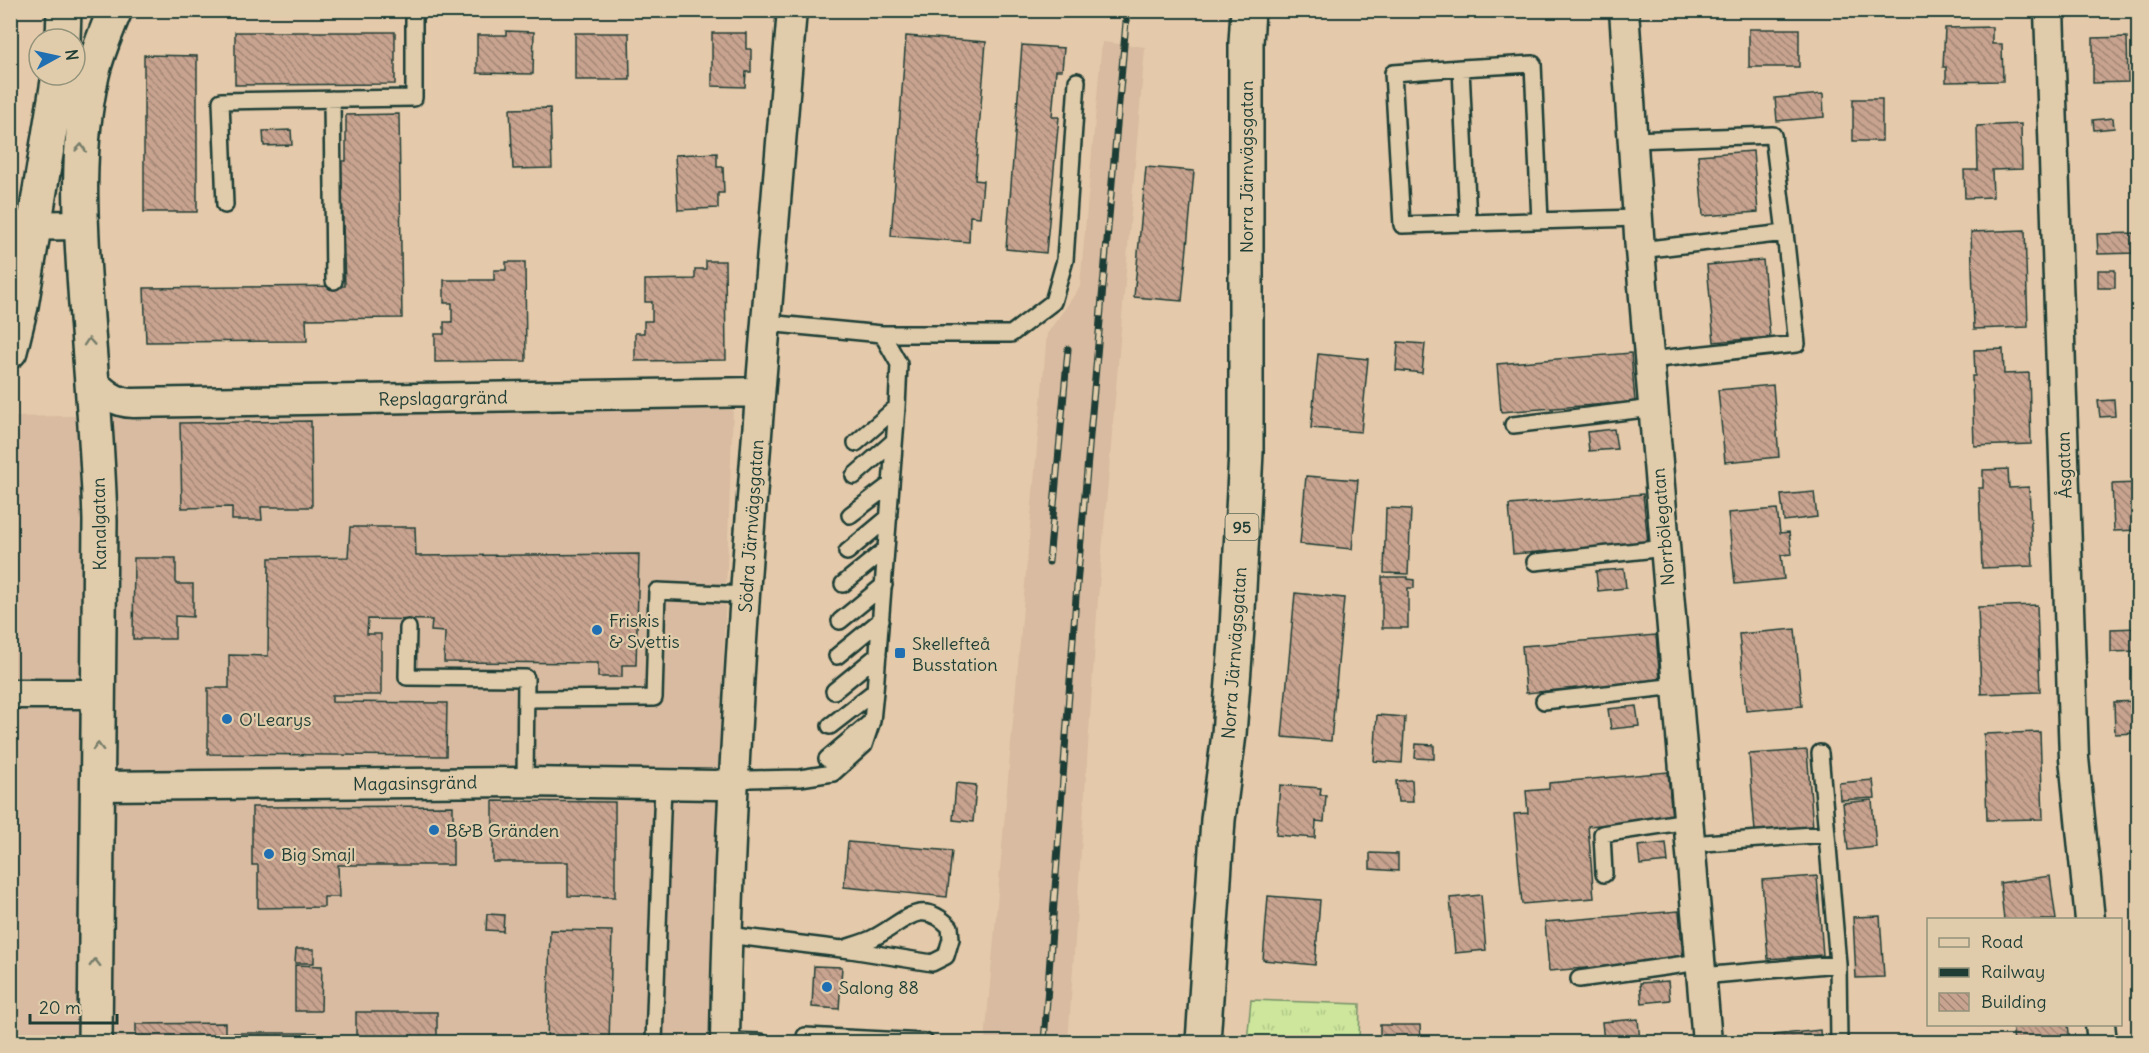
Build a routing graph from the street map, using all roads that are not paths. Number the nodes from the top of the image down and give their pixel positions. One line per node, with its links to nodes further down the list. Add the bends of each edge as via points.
1 (64, 10): 9 (main road)
2 (90, 10): 3 (main road)
3 (113, 10): 19 (main road, Kanalgatan, one-way to 3, via 83,124 95,62)
4 (414, 10): 13 (lane, via 414,98)
5 (792, 10): 24 (street, Södra Järnvägsgatan)
6 (1248, 10): 84 (main road, Norra Järnvägsgatan / 95, via 1245,463 1237,629 1218,820)
7 (1624, 10): 14 (street, Norrbölegatan)
8 (2049, 10): 71 (street, Åsgatan, via 2074,758)
9 (63, 27)
10 (1461, 68): 17 (lane, via 1533,64); 18 (lane); 18 (lane, via 1393,73 1402,225)
11 (1077, 81): 25 (lane, via 1065,260 1053,302 1011,334)
12 (56, 87): 20 (main road)
13 (332, 99): 15 (lane, via 221,101); 23 (lane)
14 (1632, 140): 16 (street, Norrbölegatan); 21 (lane, via 1773,135)
15 (225, 205)
16 (1637, 218): 17 (lane); 22 (street, Norrbölegatan)
17 (1540, 221): 18 (lane)
18 (1468, 223)
19 (80, 225): 20 (street); 28 (main road, Kanalgatan, one-way to 19)
20 (22, 226): 26 (main road, via 21,306)
21 (1785, 233): 22 (lane); 27 (lane, via 1797,344)
22 (1640, 250): 27 (street, Norrbölegatan)
23 (334, 281)
24 (766, 323): 25 (lane); 29 (street, Södra Järnvägsgatan)
25 (882, 334): 31 (lane, via 899,364)
26 (10, 351)
27 (1649, 360): 32 (street, Norrbölegatan)
28 (91, 380): 30 (street, via 112,398); 36 (main road, Kanalgatan)
29 (760, 392): 30 (street, Repslagargränd); 47 (street, Södra Järnvägsgatan)
30 (125, 403): 36 (street, via 111,422)
31 (897, 407): 34 (lane); 35 (lane)
32 (1653, 408): 33 (lane); 41 (street, Norrbölegatan)
33 (1513, 424)
34 (894, 441): 37 (lane); 38 (lane)
35 (856, 443)
36 (99, 463): 57 (main road, Kanalgatan)
37 (854, 476)
38 (891, 484): 39 (lane); 40 (lane)
39 (850, 515)
40 (889, 517): 42 (lane); 43 (lane)
41 (1665, 548): 44 (lane); 53 (street, Norrbölegatan)
42 (886, 549): 45 (lane); 46 (lane)
43 (847, 552)
44 (1535, 562)
45 (843, 584)
46 (884, 585): 48 (lane); 49 (lane)
47 (746, 595): 58 (lane, via 657,591 654,698); 65 (street, Södra Järnvägsgatan)
48 (880, 620): 51 (lane); 52 (lane)
49 (840, 621)
50 (408, 628): 58 (lane, via 407,677 526,678)
51 (878, 655): 54 (lane); 55 (lane)
52 (837, 656)
53 (1677, 686): 59 (lane); 68 (street, Norrbölegatan)
54 (834, 691)
55 (875, 691): 60 (lane); 61 (lane)
56 (10, 694): 57 (street)
57 (99, 694): 67 (main road, Kanalgatan, one-way to 57)
58 (526, 699): 64 (lane)
59 (1544, 701)
60 (872, 721): 63 (lane); 65 (lane, via 864,745 833,773)
61 (831, 726)
62 (1820, 753): 69 (lane)
63 (827, 759)
64 (525, 782): 66 (street, Magasinsgränd); 67 (street, Magasinsgränd)
65 (733, 782): 66 (street, Magasinsgränd); 72 (street, Södra Järnvägsgatan)
66 (663, 784): 79 (lane)
67 (98, 786): 78 (main road, Kanalgatan, one-way to 67)
68 (1689, 832): 69 (lane); 70 (lane, via 1602,834); 75 (street, Norrbölegatan)
69 (1827, 834): 74 (lane)
70 (1604, 874)
71 (2090, 918)
72 (727, 935): 73 (lane); 80 (street, Södra Järnvägsgatan)
73 (842, 949): 73 (lane, via 932,963 946,956 950,927 940,916 912,914 877,937)
74 (1838, 964): 75 (lane); 86 (lane)
75 (1700, 969): 76 (lane); 85 (street, Norrbölegatan)
76 (1579, 979)
77 (2100, 1026): 87 (street)
78 (95, 1042)
79 (654, 1042)
80 (725, 1042): 81 (lane)
81 (760, 1042)
82 (805, 1042): 83 (lane, via 805,1036)
83 (925, 1042)
84 (1203, 1042)
85 (1707, 1042)
86 (1839, 1042)
87 (2102, 1042)

